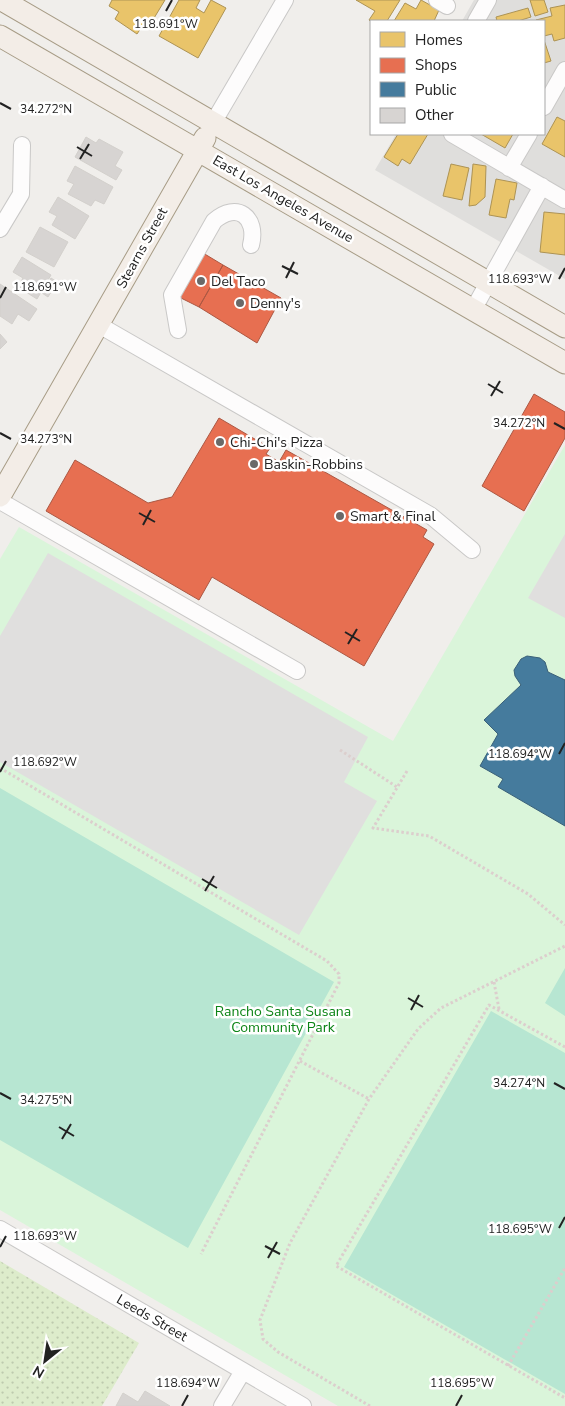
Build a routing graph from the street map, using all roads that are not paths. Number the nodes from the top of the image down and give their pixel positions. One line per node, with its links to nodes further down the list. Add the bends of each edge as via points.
1 (2, 0): 8 (main road)
2 (285, 0): 8 (street, Stearns Street)
3 (488, 0): 4 (street)
4 (477, 20)
5 (0, 36): 12 (main road, East Los Angeles Avenue)
6 (565, 70): 7 (street)
7 (545, 105)
8 (213, 123): 12 (main road, Stearns Street); 18 (main road)
9 (454, 135): 13 (street)
10 (528, 135): 13 (street)
11 (22, 145): 16 (street, via 21,194)
12 (198, 150): 19 (main road, East Los Angeles Avenue); 20 (main road, Stearns Street)
13 (509, 168): 14 (street)
14 (542, 186): 15 (street); 18 (street)
15 (565, 200)
16 (0, 229)
17 (251, 245): 22 (street, via 254,232 250,221 241,213 232,211 214,221 172,295)
18 (488, 283): 19 (street); 21 (main road)
19 (473, 310): 23 (main road, East Los Angeles Avenue)
20 (98, 325): 24 (main road, Stearns Street); 26 (street, via 430,515)
21 (565, 327)
22 (178, 330)
23 (565, 362)
24 (0, 496)
25 (0, 501): 27 (street)
26 (472, 550)
27 (297, 671)
28 (0, 1229): 29 (street, Leeds Street)
29 (243, 1371): 30 (street); 31 (street, Leeds Street)
30 (222, 1406)
31 (303, 1406)

